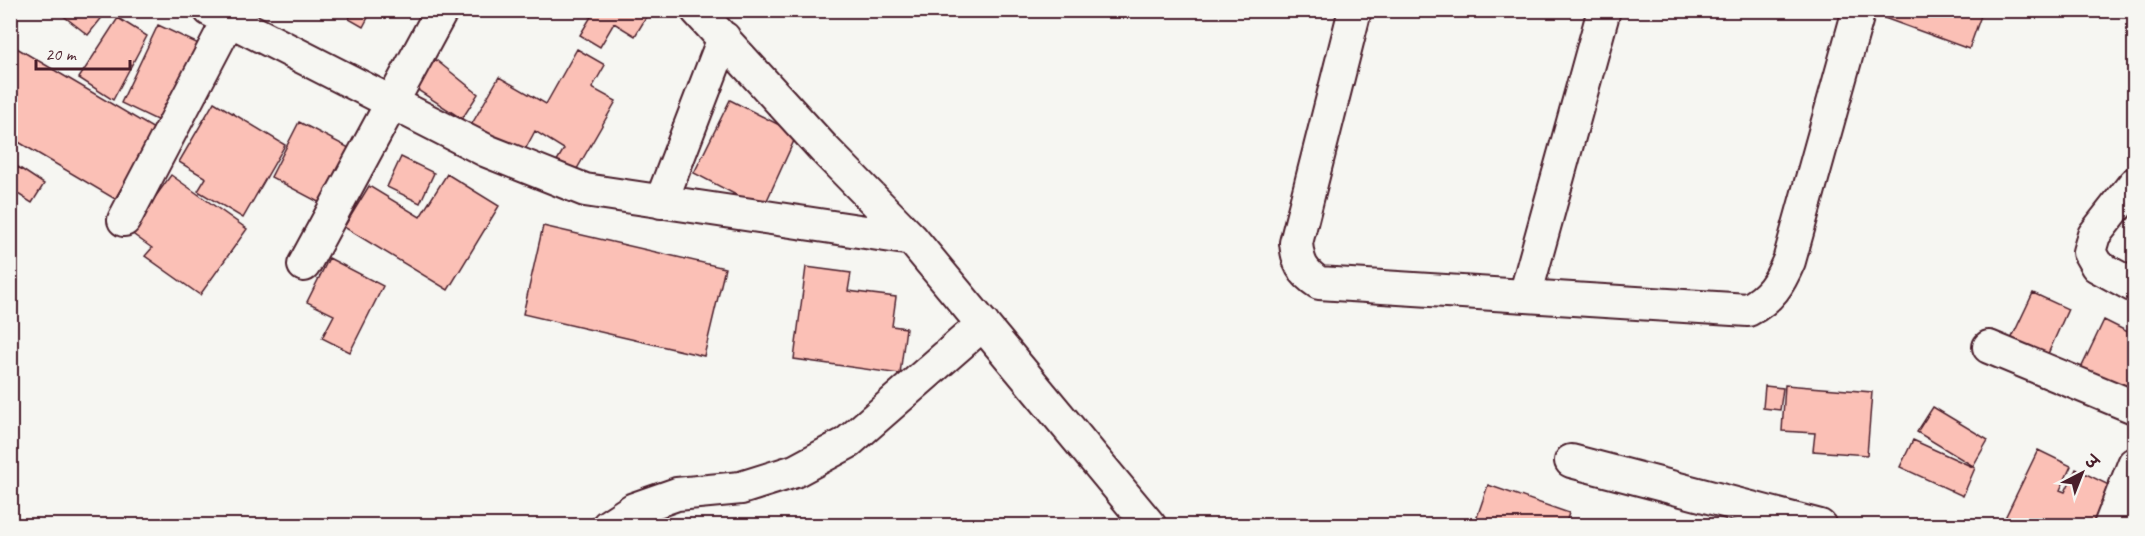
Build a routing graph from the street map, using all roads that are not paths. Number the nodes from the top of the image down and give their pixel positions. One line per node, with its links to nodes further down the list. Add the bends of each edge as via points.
1 (442, 10): 8 (street)
2 (697, 10): 7 (street)
3 (1355, 10): 15 (street, via 1296,243 1297,259 1304,273 1319,283)
4 (1604, 10): 15 (street)
5 (1859, 10): 15 (street, via 1789,261 1779,286 1763,302 1748,310)
6 (224, 14): 8 (street); 11 (street)
7 (724, 38): 10 (street); 12 (street)
8 (392, 102): 10 (street, via 487,151 585,190); 13 (street)
9 (2134, 184): 14 (street, via 2094,235 2089,252 2097,266)
10 (661, 202): 12 (street)
11 (124, 220)
12 (912, 239): 16 (street)
13 (304, 265)
14 (2134, 286)
15 (1525, 296)
16 (983, 324): 22 (street, via 847,443 806,465 741,488 677,494 634,509); 23 (street)
17 (1989, 347): 18 (street)
18 (2134, 407)
19 (1571, 461): 21 (street)
20 (2134, 464): 24 (street)
21 (1812, 524)
22 (608, 525)
23 (1150, 525)
24 (2110, 525)

